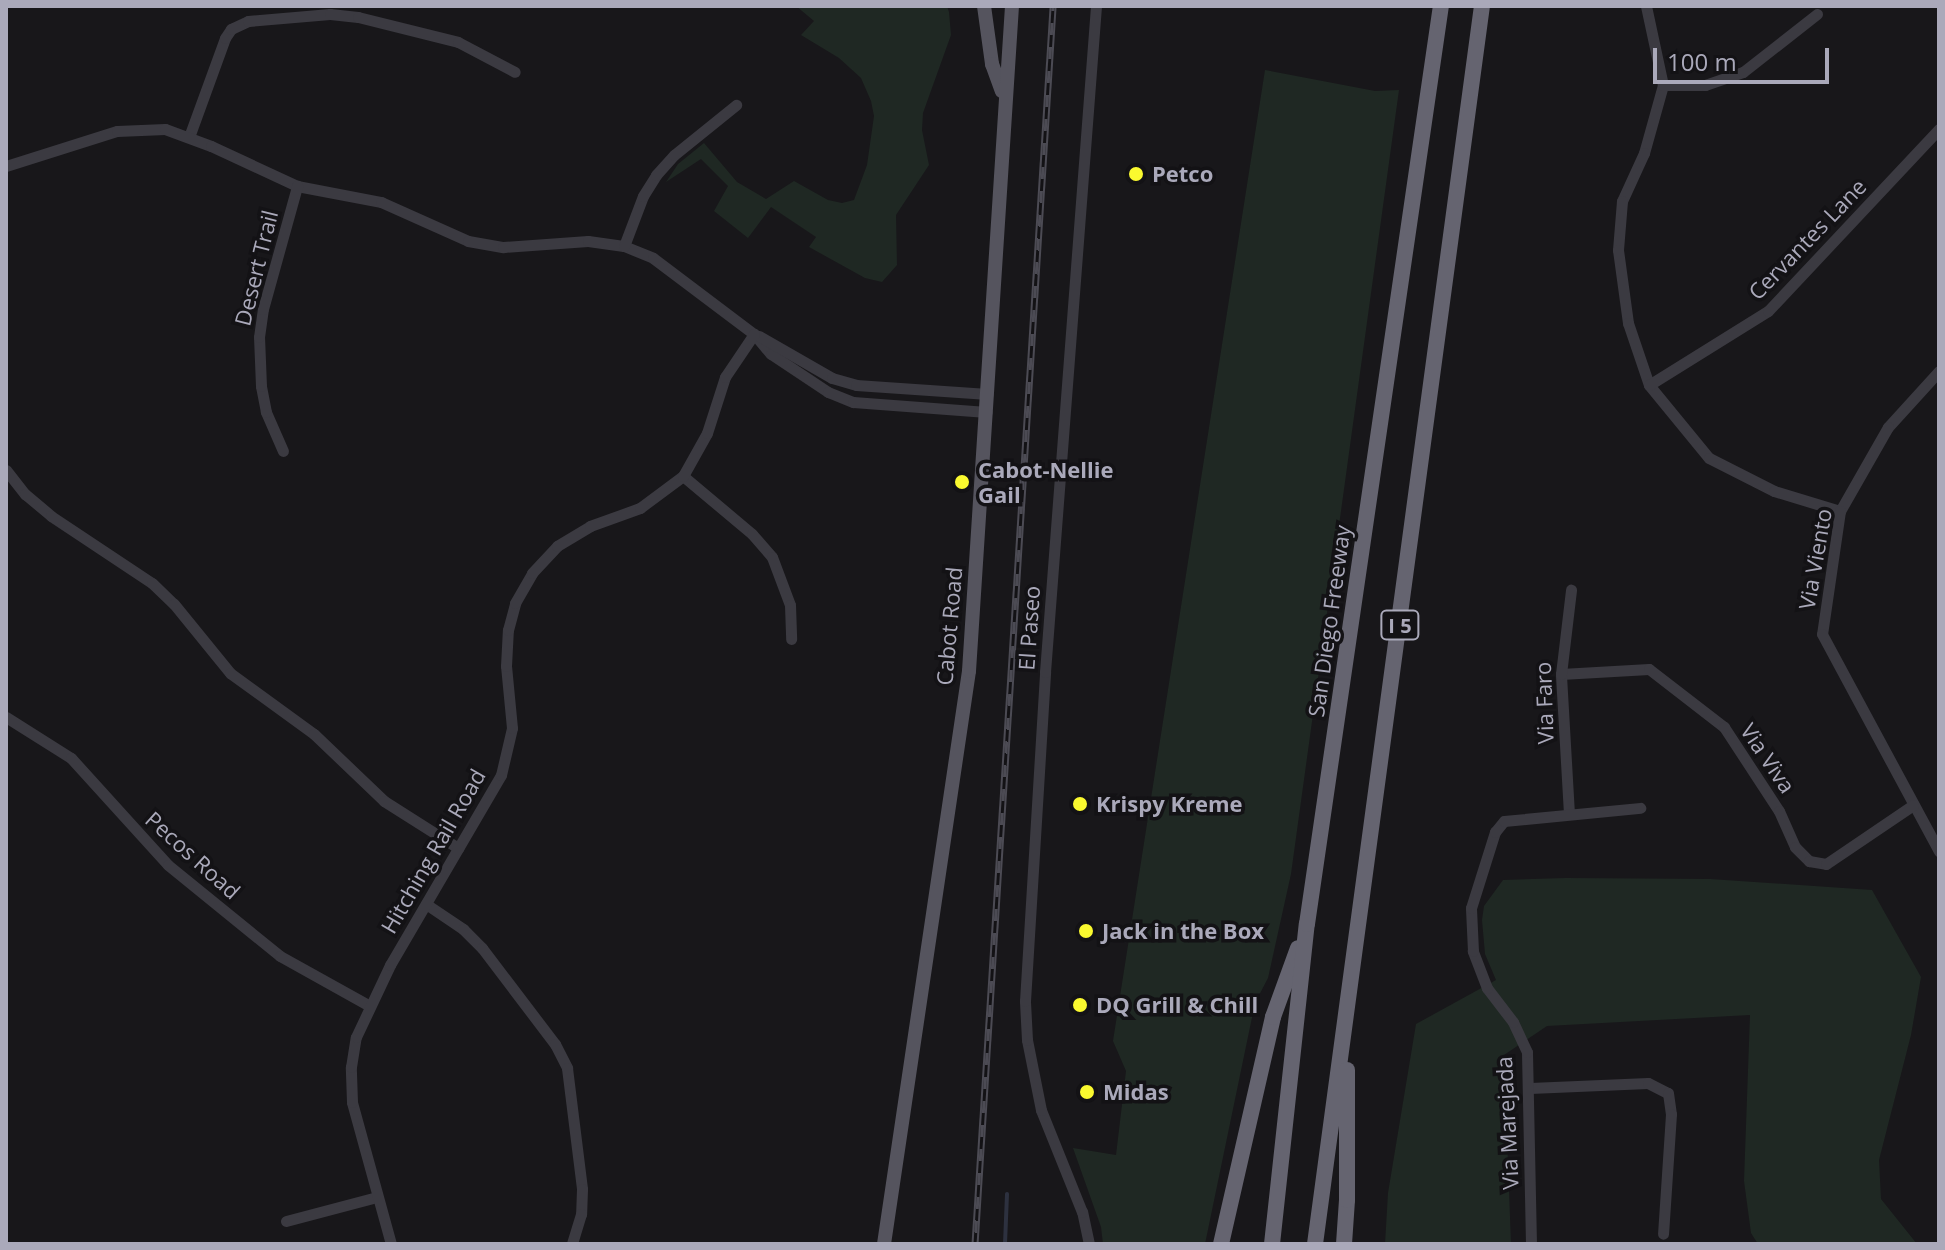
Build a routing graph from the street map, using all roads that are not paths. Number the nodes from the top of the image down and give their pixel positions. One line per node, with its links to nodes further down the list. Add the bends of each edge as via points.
1 (984, 6): 10 (main road, via 992,64)
2 (1012, 6): 10 (main road, Cabot Road)
3 (1096, 6): 46 (street, El Paseo, via 1025,1001 1041,1110 1082,1212)
4 (1441, 6): 36 (highway, San Diego Freeway / I 5)
5 (1482, 6): 38 (highway, I 5)
6 (1646, 6): 9 (street)
7 (1817, 14): 9 (street, via 1743,72 1705,85)
8 (515, 72): 13 (street, via 458,42 358,17 330,14 248,21 225,38)
9 (1663, 85): 19 (street, via 1644,153 1622,201 1618,250 1628,323)
10 (1004, 100): 20 (main road, Cabot Road)
11 (736, 105): 16 (street, via 656,175)
12 (1939, 129): 19 (street, Cervantes Lane, via 1768,311)
13 (189, 137): 14 (street, via 155,128 117,131); 15 (street)
14 (6, 166)
15 (297, 186): 16 (street, via 381,202 468,241 503,247 588,241); 22 (street, Desert Trail, via 259,337 266,412)
16 (624, 246): 17 (street, via 653,258)
17 (754, 334): 20 (street, via 832,378 856,385); 21 (street, via 804,378 853,402); 24 (street, Hitching Rail Road, via 725,377 707,433)
18 (1939, 371): 25 (street, Via Viento, via 1888,427)
19 (1649, 385): 25 (street, via 1709,458 1774,491)
20 (988, 394): 21 (main road, Cabot Road)
21 (987, 412): 45 (main road, Cabot Road, via 969,671)
22 (283, 451)
23 (6, 470): 33 (street, via 51,516 152,583 230,673 314,734 384,801)
24 (683, 476): 27 (street, via 772,557 790,605); 33 (street, Hitching Rail Road, via 640,508 590,526 557,546 532,573 515,603 508,630 509,750 501,775)
25 (1840, 511): 30 (street, Via Viento, via 1822,634)
26 (1571, 590): 28 (street, Via Faro)
27 (791, 639)
28 (1561, 674): 30 (street, Via Viva, via 1649,669 1724,727 1779,811 1795,847 1809,861 1826,864); 32 (street, Via Faro)
29 (6, 717): 37 (street, Pecos Road, via 71,758 168,865 280,956)
30 (1913, 805): 34 (street, Via Viento)
31 (1640, 808): 32 (street, Via Marejada)
32 (1569, 814): 39 (street, Via Marejada, via 1504,821 1487,852 1471,908 1473,951 1487,988 1513,1022 1527,1052)
33 (458, 848): 35 (street, Hitching Rail Road)
34 (1939, 851)
35 (426, 904): 37 (street, Hitching Rail Road); 44 (street, via 482,948 555,1044 567,1068 582,1189)
36 (1307, 924): 47 (highway, via 1273,1017); 48 (highway, San Diego Freeway / I 5)
37 (368, 1005): 40 (street, Hitching Rail Road, via 353,1052 352,1102)
38 (1347, 1007): 49 (highway, I 5); 50 (highway)
39 (1530, 1088): 42 (street, via 1648,1083 1668,1093); 51 (street, Via Marejada)
40 (377, 1197): 41 (street); 43 (street, Hitching Rail Road)
41 (286, 1221)
42 (1663, 1234)
43 (391, 1244)
44 (572, 1244)
45 (884, 1244)
46 (1089, 1244)
47 (1221, 1244)
48 (1272, 1244)
49 (1315, 1244)
50 (1344, 1244)
51 (1531, 1244)

